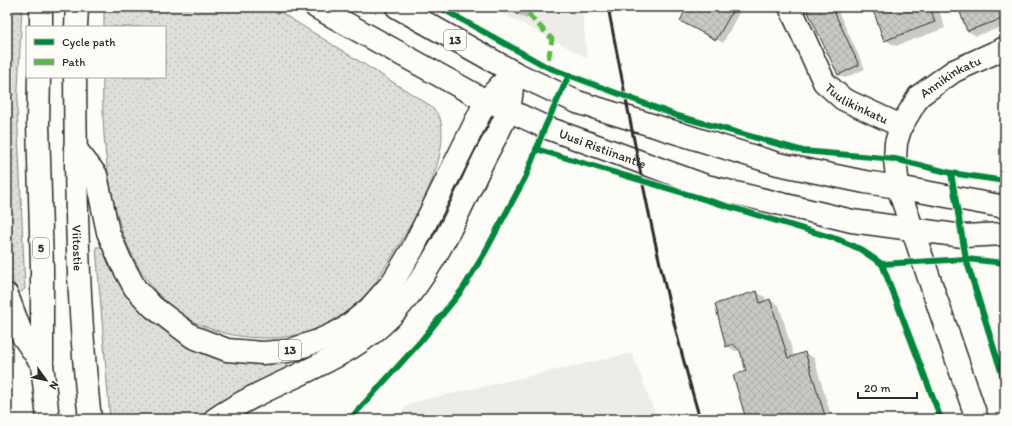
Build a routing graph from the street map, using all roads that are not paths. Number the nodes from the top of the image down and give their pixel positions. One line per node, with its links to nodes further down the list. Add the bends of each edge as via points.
1 (41, 7): 6 (main road)
2 (77, 7): 7 (main road)
3 (316, 7): 12 (main road, Uusi Ristiinantie)
4 (398, 7): 9 (main road, 13)
5 (790, 7): 14 (main road, Tuulikinkatu, via 824,82 843,99)
6 (41, 26)
7 (76, 26)
8 (1005, 48): 14 (main road, Annikinkatu, via 954,71 919,96)
9 (513, 72): 12 (main road); 13 (main road); 16 (main road, via 577,102 716,146 778,164)
10 (39, 78): 21 (main road, 5)
11 (75, 78): 15 (main road, Viitostie)
12 (486, 101): 13 (main road, Uusi Ristiinantie); 15 (main road, 13, via 412,250 392,283 369,309 344,328 318,341 288,351 262,353 227,350 193,337 153,307 136,288 120,262 108,232 96,175)
13 (509, 109): 18 (main road, Uusi Ristiinantie, via 545,127 706,186 852,221); 24 (main road, via 448,234 408,298 382,326 352,348 235,406)
14 (901, 126): 16 (main road, Annikinkatu, via 896,142 895,159)
15 (76, 148): 23 (main road, Viitostie, via 79,263)
16 (898, 187): 17 (main road); 18 (main road, Annikinkatu)
17 (1005, 207)
18 (912, 230): 19 (main road, Uusi Ristiinantie, via 963,236); 25 (main road, Annikinkatu)
19 (1005, 234)
20 (7, 295): 21 (main road, via 22,335)
21 (42, 364): 22 (main road, 5)
22 (48, 419)
23 (90, 419)
24 (215, 419)
25 (976, 419)

